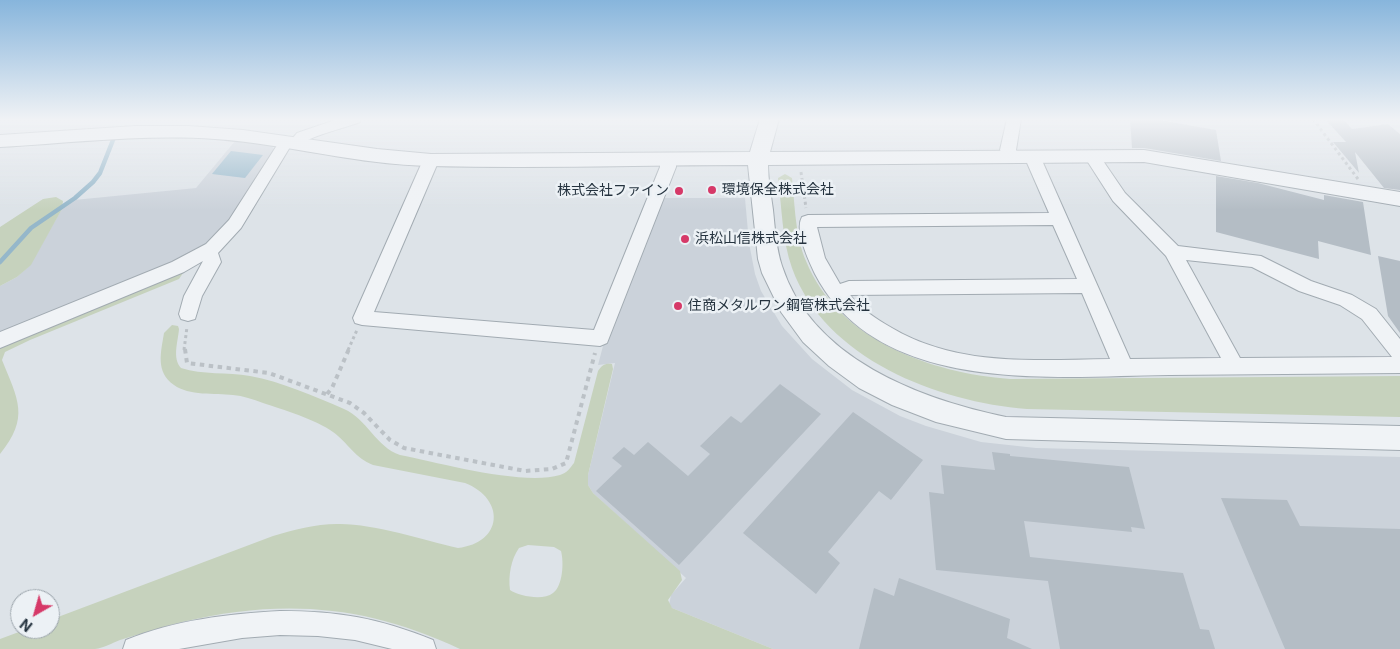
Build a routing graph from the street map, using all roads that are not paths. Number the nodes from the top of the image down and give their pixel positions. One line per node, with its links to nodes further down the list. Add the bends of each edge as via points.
1 (287, 149): 13 (street, via 236,224)
2 (337, 149): 10 (street)
3 (762, 149): 9 (street)
4 (1008, 149): 5 (street)
5 (1010, 156): 6 (street); 9 (street)
6 (1032, 156): 7 (street); 12 (street)
7 (1092, 156): 11 (street, via 1157,157); 14 (street, via 1119,197)
8 (668, 158): 9 (street); 10 (street); 10 (street, via 668,167 600,338 362,318)
9 (760, 158): 23 (street, via 758,167 768,256 787,303 811,334 844,364 907,400 955,418 1032,430)
10 (431, 160)
11 (1400, 199)
12 (1060, 219): 15 (street); 16 (street, via 808,221 815,258)
13 (206, 252): 17 (street, via 212,262 193,296); 18 (street, via 178,267)
14 (1173, 252): 19 (street, via 1255,261 1305,286 1346,300 1369,314); 21 (street)
15 (1089, 286): 16 (street, via 849,288); 22 (street)
16 (837, 293): 22 (street, via 877,328 948,360 1008,368)
17 (188, 314)
18 (0, 340)
19 (1400, 353)
20 (1400, 365): 21 (street)
21 (1235, 366): 22 (street)
22 (1124, 368)
23 (1400, 438)
24 (135, 649): 25 (street, via 197,632 276,622 350,628)
25 (424, 649)

